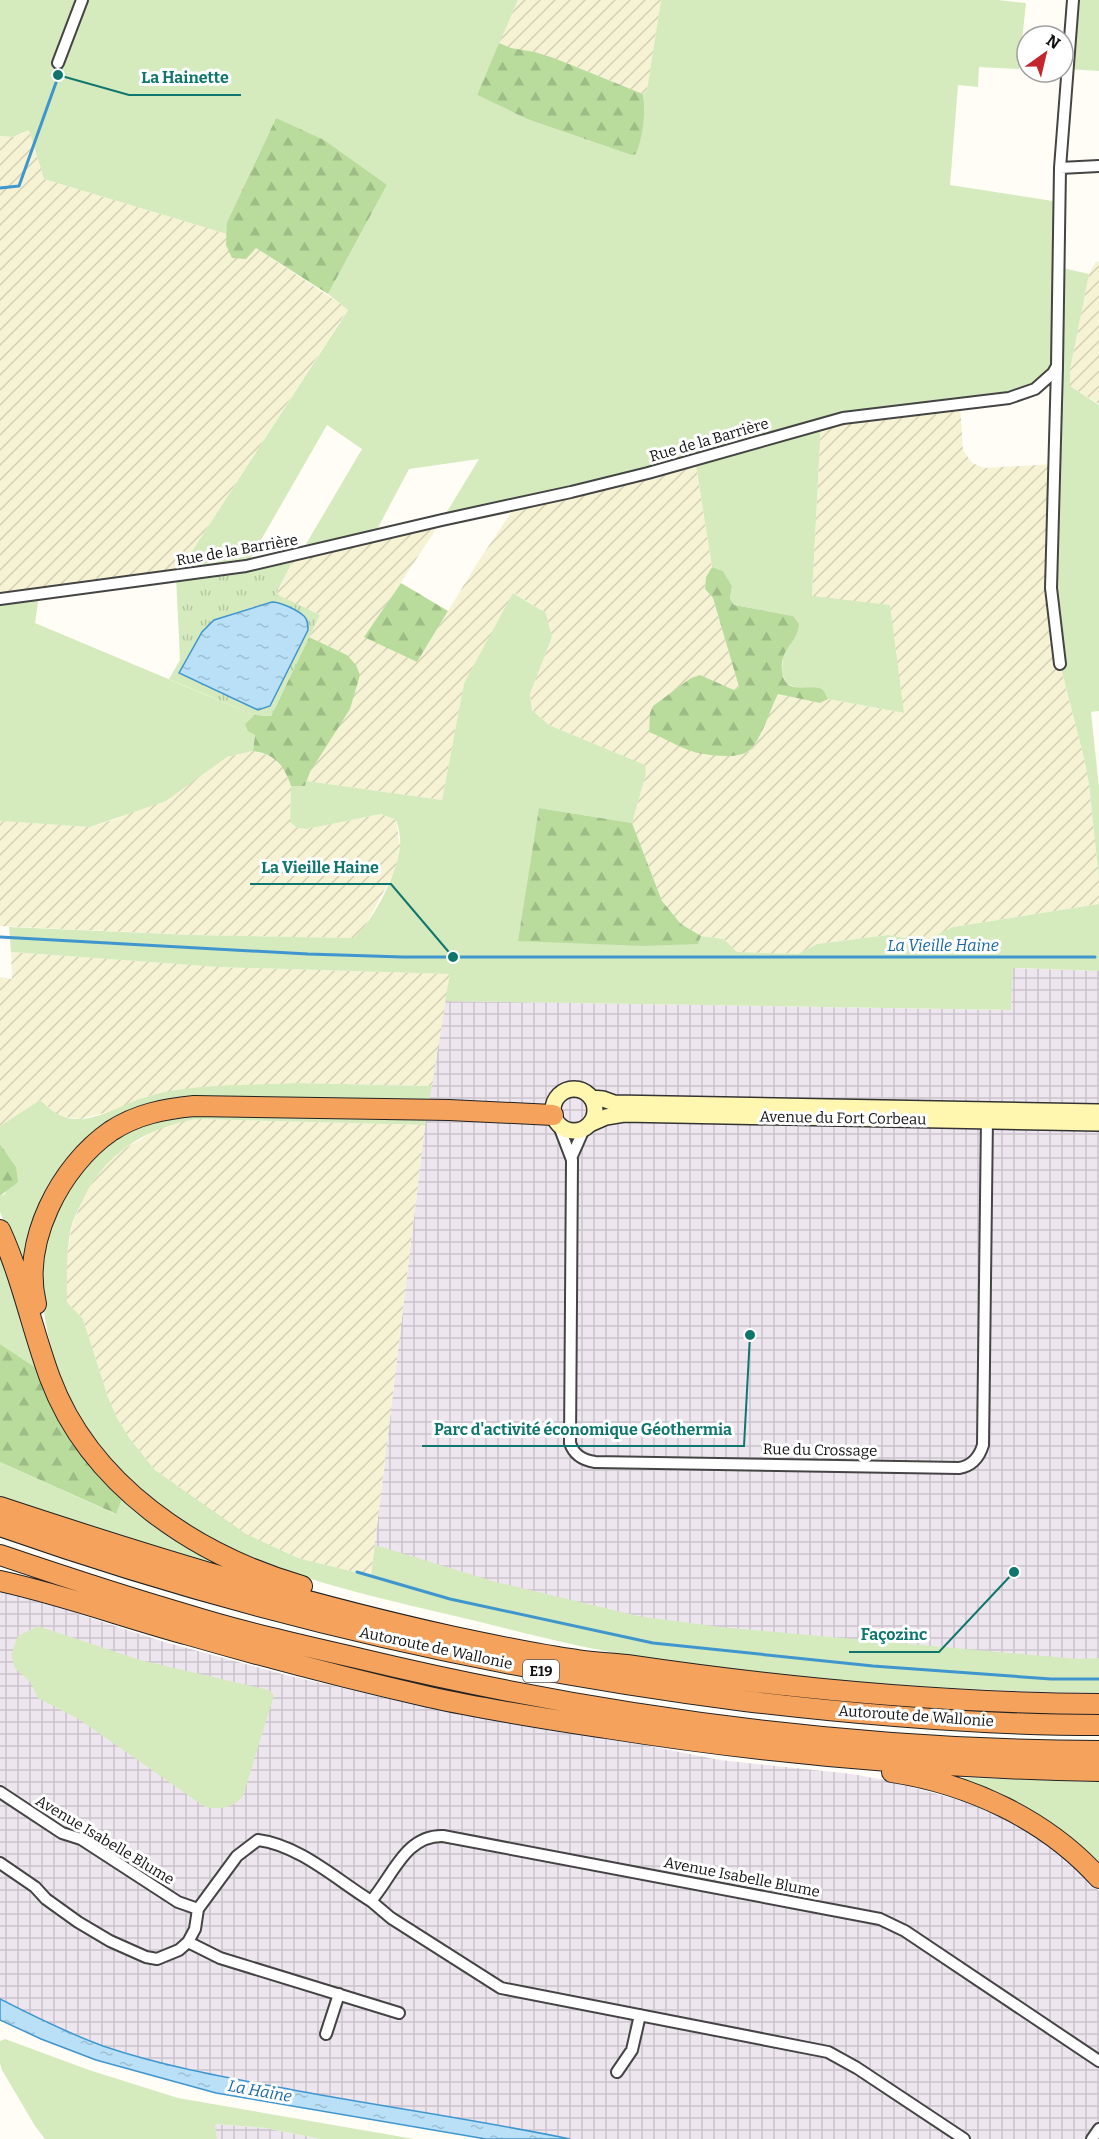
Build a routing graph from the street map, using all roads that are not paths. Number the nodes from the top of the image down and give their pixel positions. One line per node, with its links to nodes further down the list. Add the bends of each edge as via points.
1 (82, 0): 3 (street)
2 (1073, 0): 5 (street)
3 (58, 63)
4 (1099, 166): 5 (street)
5 (1060, 168): 6 (street)
6 (1057, 366): 7 (street, Rue de la Barrière, via 1035,389 1009,398 843,418 648,473 246,567); 8 (street, via 1051,588)
7 (0, 599)
8 (1060, 664)
9 (591, 1098): 11 (street, Avenue du Fort Corbeau, via 614,1103); 12 (street, via 581,1090 562,1092 554,1102); 14 (street, via 595,1112)
10 (1099, 1112): 11 (street, Avenue du Fort Corbeau)
11 (987, 1116): 13 (street, Avenue du Fort Corbeau); 14 (street, Avenue du Fort Corbeau, via 624,1114 606,1116); 15 (street, Rue du Crossage, via 983,1445 968,1466 958,1468 595,1462 578,1456 570,1443)
12 (556, 1120): 14 (street, via 571,1131); 15 (street); 17 (highway, via 540,1113 194,1106 154,1111 135,1119 111,1131 75,1166 46,1212 33,1289 43,1331)
13 (1099, 1123)
14 (587, 1126): 15 (street)
15 (572, 1156)
16 (0, 1230): 17 (highway)
17 (42, 1351): 24 (highway, via 63,1406 107,1473 154,1513 199,1543 264,1573 357,1603)
18 (0, 1506): 24 (highway, via 207,1573 324,1605 520,1650)
19 (0, 1526): 26 (highway, Autoroute de Wallonie / E19, via 199,1591 309,1620 569,1676 811,1709 936,1719)
20 (0, 1555): 27 (highway, Autoroute de Wallonie / E19, via 201,1619 436,1677 565,1702 809,1735)
21 (0, 1573): 23 (highway)
22 (0, 1581): 23 (highway)
23 (70, 1599): 28 (highway, via 188,1635 431,1697 680,1740)
24 (616, 1663): 25 (highway, via 814,1689)
25 (1099, 1704)
26 (1099, 1725)
27 (1099, 1751)
28 (804, 1755): 29 (highway); 32 (highway, via 927,1779 989,1800 1045,1832)
29 (1099, 1771)
30 (0, 1792): 34 (street, Avenue Isabelle Blume, via 178,1902)
31 (0, 1863): 35 (street, via 78,1922 146,1957 158,1959)
32 (1099, 1878)
33 (371, 1901): 34 (street, via 292,1850 258,1840 237,1856); 38 (street, via 496,1986); 40 (street, Avenue Isabelle Blume, via 409,1848 424,1838 443,1836 873,1917 905,1931)
34 (198, 1909): 35 (street)
35 (188, 1942): 36 (street, via 220,1958)
36 (339, 1994): 37 (street); 39 (street)
37 (399, 2013)
38 (640, 2015): 41 (street, via 632,2050); 43 (street, via 828,2052)
39 (326, 2034)
40 (1099, 2061)
41 (617, 2072)
42 (1099, 2129): 44 (street)
43 (964, 2139)
44 (1092, 2139)

